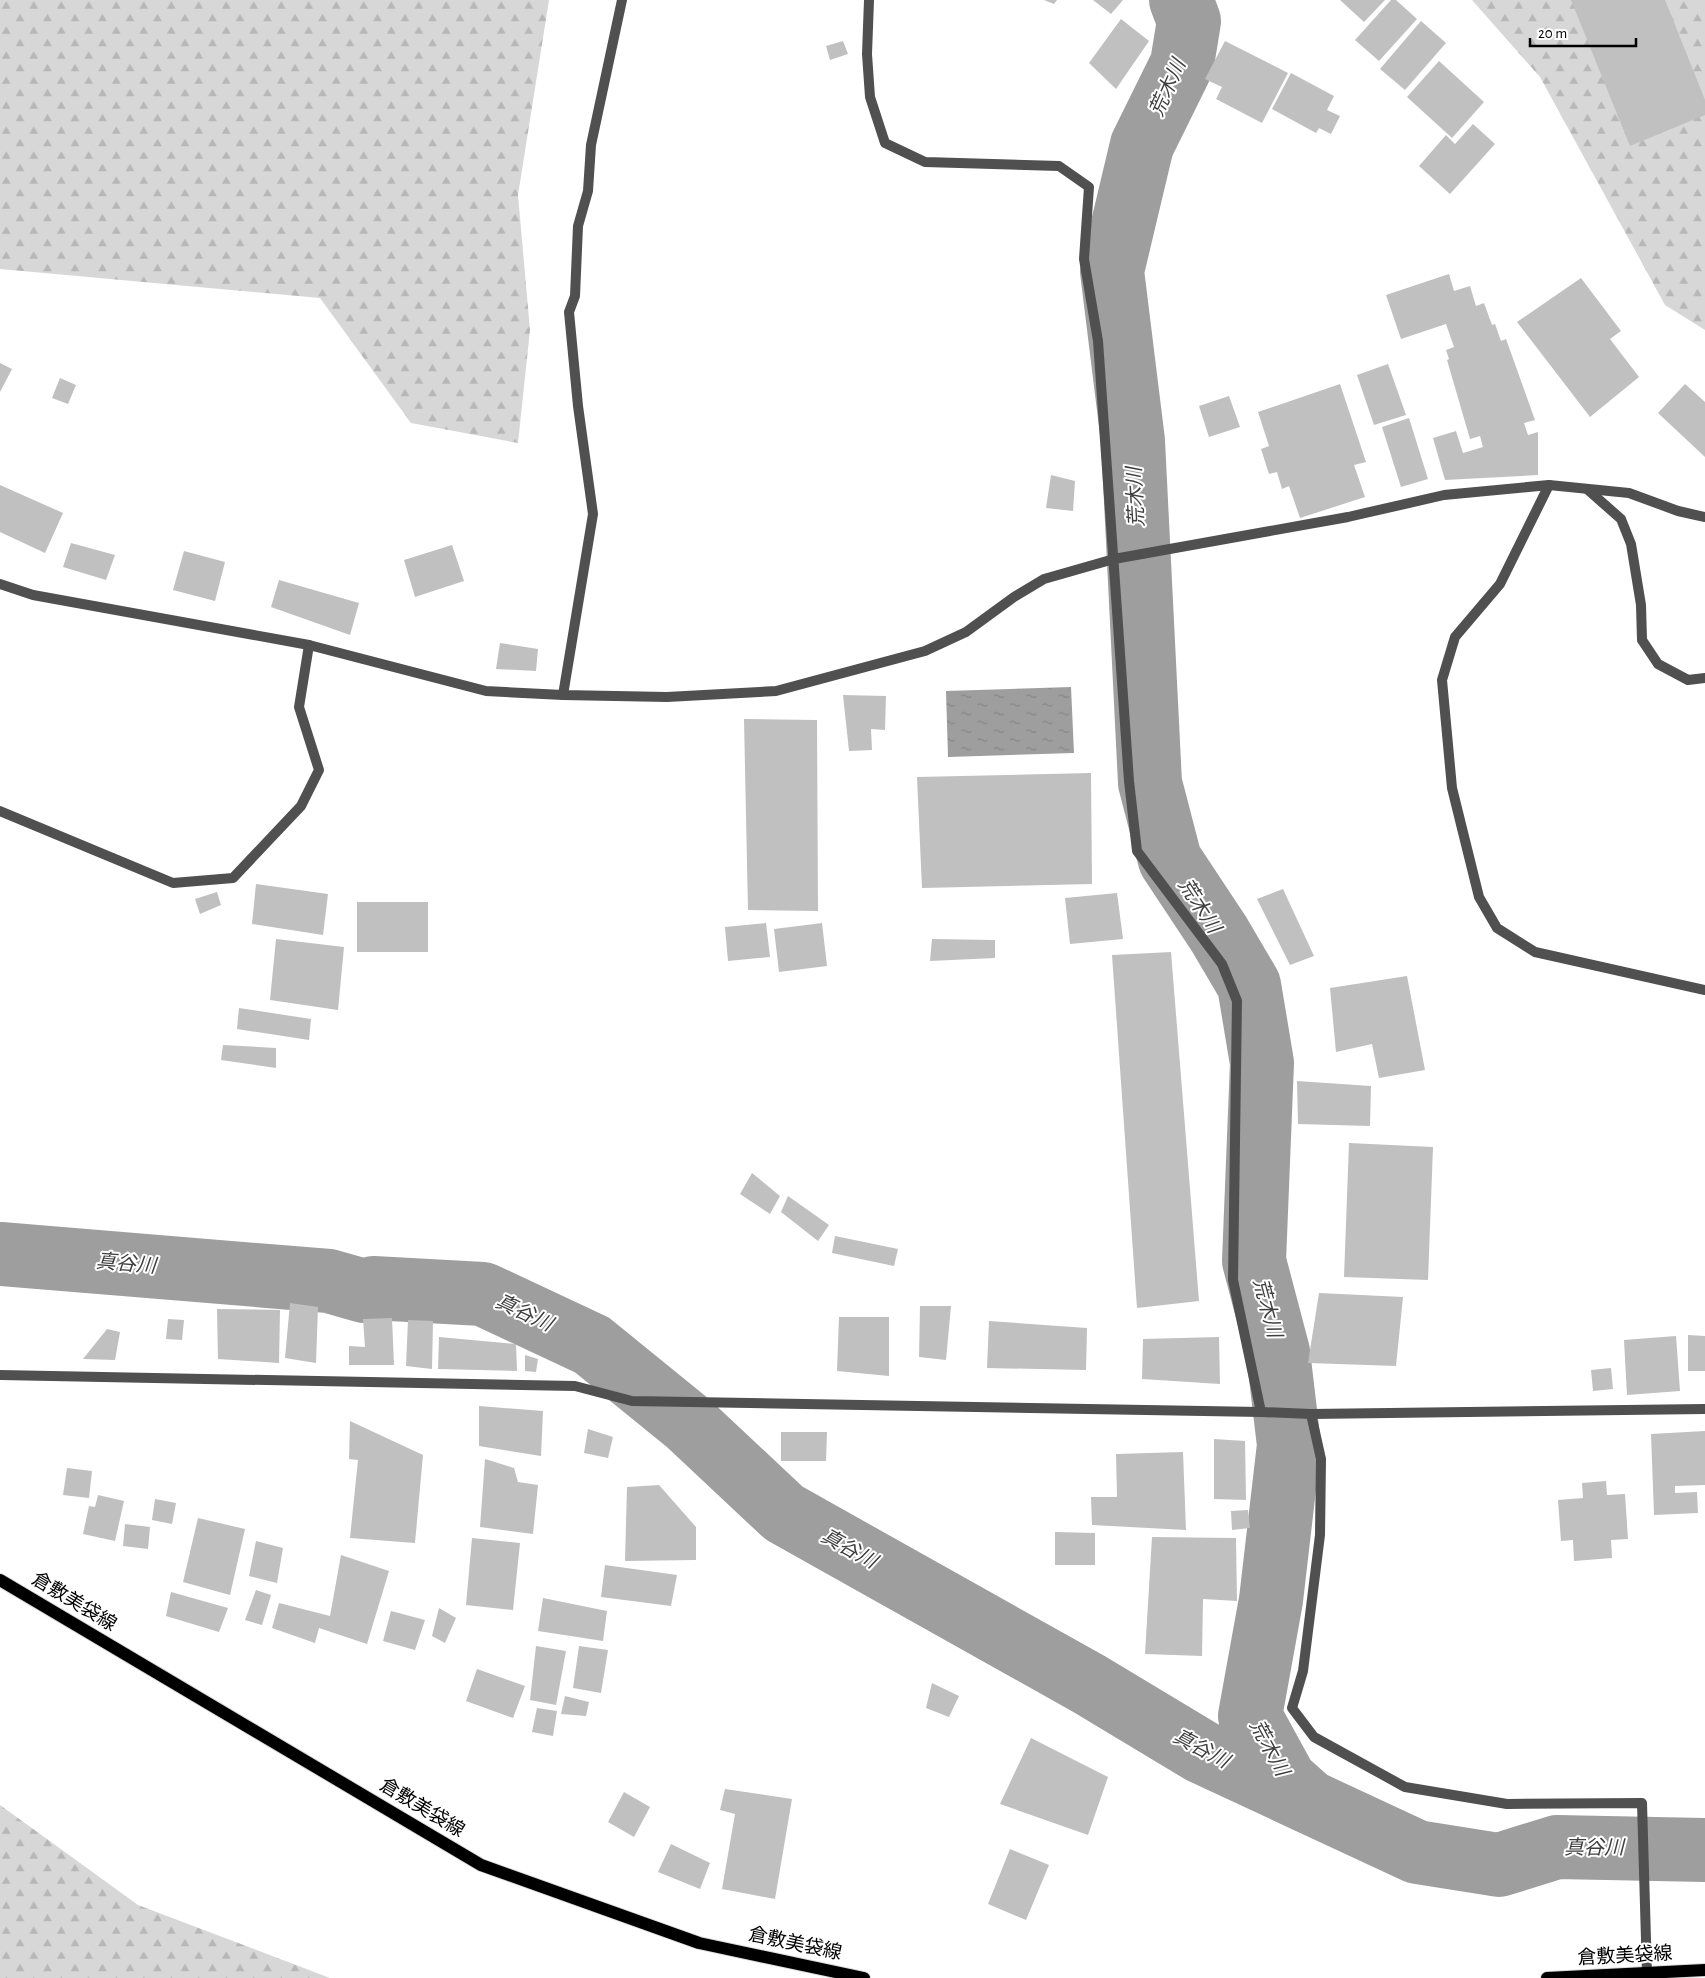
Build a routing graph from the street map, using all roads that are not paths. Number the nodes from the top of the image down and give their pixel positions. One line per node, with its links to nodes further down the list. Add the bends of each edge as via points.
1 (622, 0): 10 (street, via 591,145 588,191 578,226 574,296 569,312 593,514)
2 (869, 0): 6 (street, via 867,54 870,97 886,143 925,162 1059,166 1089,187 1084,259 1098,341)
3 (1548, 485): 4 (street); 6 (street, via 1444,495); 12 (street, via 1500,584 1455,637 1442,680 1452,788 1479,897 1497,928 1535,952)
4 (1587, 489): 5 (street, via 1629,493); 9 (street, via 1621,519 1632,544 1641,605 1642,640 1658,664 1688,680)
5 (1705, 517)
6 (1114, 559): 10 (street, via 1044,579 1014,596 966,632 925,651 776,691 667,697); 15 (street, via 1137,851 1222,964 1237,1001 1233,1280)
7 (0, 584): 8 (street, via 33,594)
8 (309, 645): 10 (street, via 486,690); 11 (street, via 299,707 319,770 301,806 233,878 173,884)
9 (1705, 678)
10 (563, 695)
11 (0, 811)
12 (1705, 990)
13 (0, 1375): 15 (street, via 575,1386 632,1402)
14 (1705, 1408): 16 (street)
15 (1265, 1412): 16 (street)
16 (1306, 1414): 19 (street, via 1321,1459 1320,1535 1303,1671 1292,1708 1314,1737 1405,1787 1507,1804 1642,1803 1645,1928)
17 (0, 1580): 20 (main road, 倉敷美袋線, via 481,1865 699,1943)
18 (1705, 1970): 19 (main road, 倉敷美袋線)
19 (1650, 1976): 21 (main road, 倉敷美袋線)
20 (864, 1978)
21 (1547, 1978)

